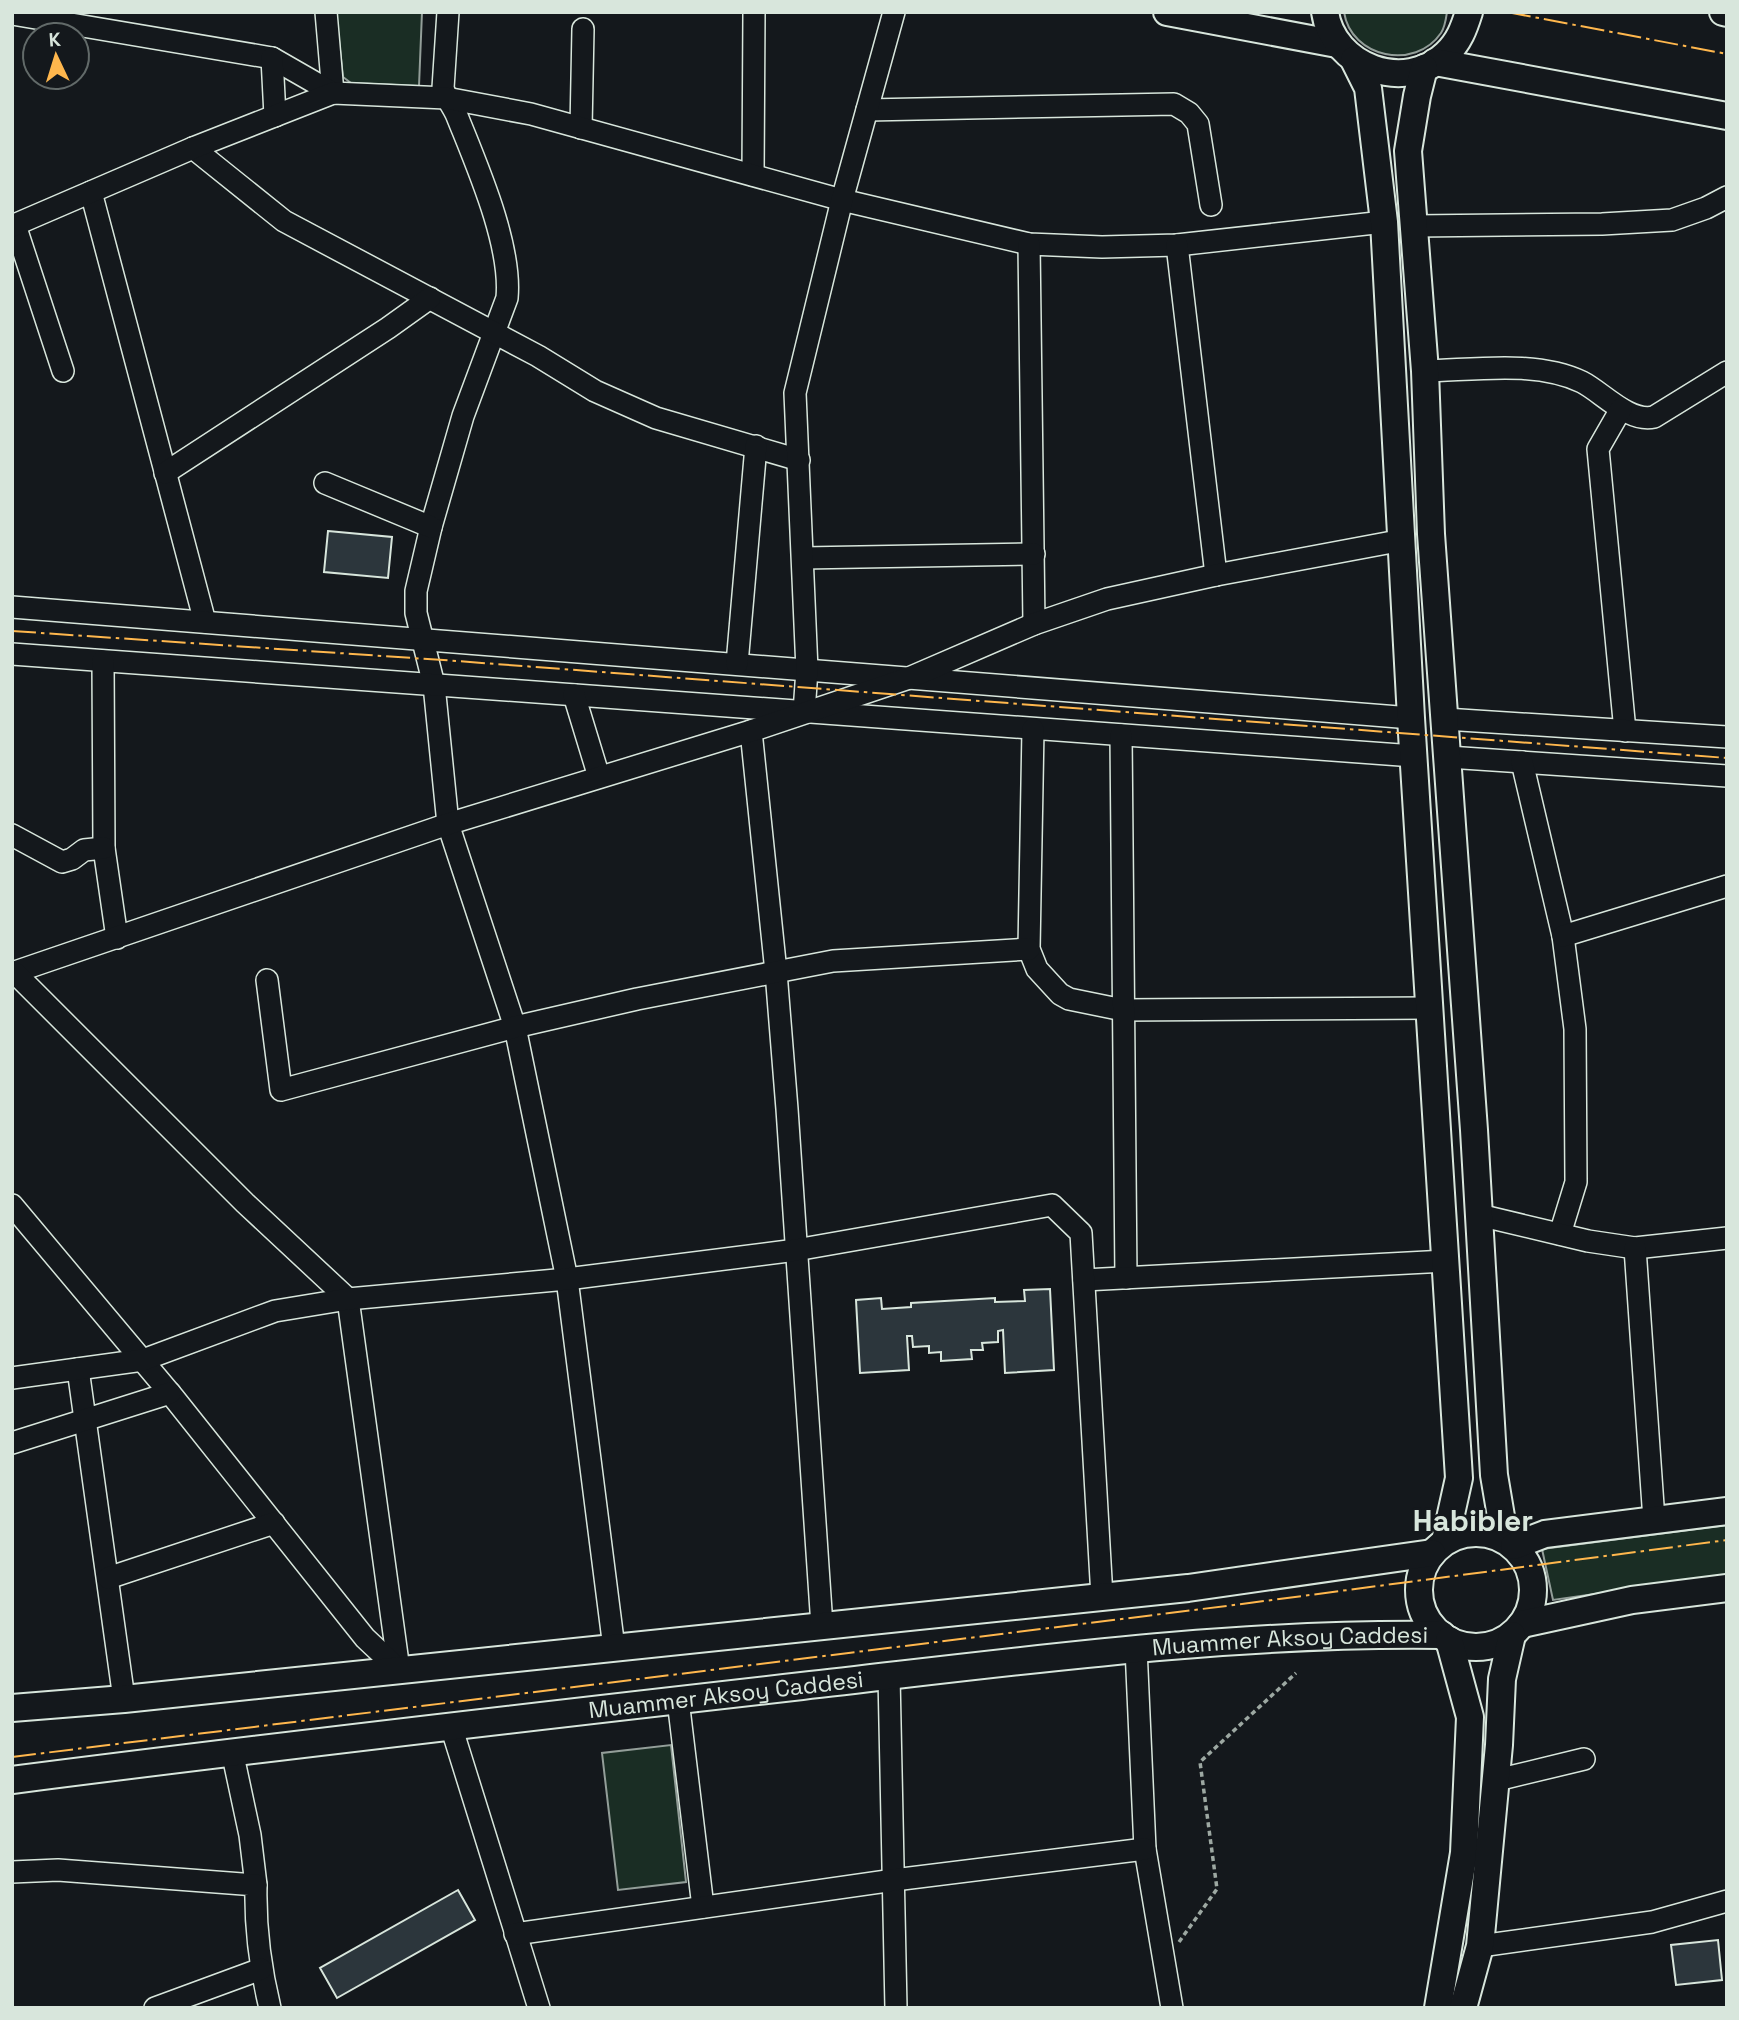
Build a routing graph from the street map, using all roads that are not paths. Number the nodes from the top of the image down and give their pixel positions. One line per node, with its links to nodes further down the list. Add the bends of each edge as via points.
1 (326, 12): 13 (street)
2 (448, 12): 14 (street)
3 (754, 12): 20 (street)
4 (894, 12): 15 (street)
5 (1167, 12): 10 (main road)
6 (1325, 12): 10 (main road)
7 (1469, 12): 12 (main road, via 1461,36)
8 (12, 14): 11 (street)
9 (583, 29): 18 (street)
10 (1346, 52): 12 (main road, via 1375,71 1400,74); 25 (main road, via 1368,88)
11 (272, 58): 13 (street); 16 (street)
12 (1430, 65): 17 (main road); 27 (main road, via 1417,96 1408,151)
13 (333, 93): 14 (street); 16 (street)
14 (446, 98): 18 (street); 31 (street, via 487,193 509,278)
15 (867, 110): 23 (street); 24 (street, via 1174,104 1198,124)
16 (275, 116): 19 (street)
17 (1727, 116)
18 (581, 128): 20 (street)
19 (193, 148): 21 (street); 30 (street, via 284,220)
20 (753, 175): 23 (street)
21 (92, 192): 26 (street); 38 (street)
22 (1727, 197): 27 (street, via 1672,220)
23 (842, 200): 28 (street); 37 (street, via 795,393)
24 (1211, 205)
25 (1384, 222): 29 (street); 41 (main road)
26 (14, 225): 32 (street)
27 (1415, 226): 33 (main road)
28 (1029, 244): 29 (street); 42 (street)
29 (1177, 245): 44 (street)
30 (430, 298): 31 (street); 38 (street)
31 (495, 333): 36 (street, via 595,391 656,418); 40 (street, via 463,416)
32 (63, 371)
33 (1425, 371): 35 (street, via 1533,368 1581,382); 58 (main road)
34 (1727, 372): 35 (street, via 1654,417)
35 (1621, 409): 61 (street, via 1598,449)
36 (756, 446): 37 (street); 51 (street)
37 (799, 460): 43 (street)
38 (165, 473): 46 (street)
39 (326, 483): 40 (street)
40 (431, 527): 48 (street, via 416,591)
41 (1402, 540): 44 (street); 57 (main road)
42 (1034, 554): 43 (street); 47 (street)
43 (803, 558): 52 (street)
44 (1216, 575): 47 (street, via 1107,599)
45 (12, 607): 46 (street)
46 (205, 622): 48 (street)
47 (1034, 624): 53 (street)
48 (422, 640): 51 (street); 54 (street)
49 (12, 654): 50 (street)
50 (103, 661): 54 (street); 71 (street)
51 (737, 664): 52 (street)
52 (807, 670): 53 (street); 56 (street)
53 (909, 678): 56 (street); 57 (street)
54 (434, 685): 55 (street); 69 (street)
55 (574, 695): 56 (street); 68 (street)
56 (804, 712): 59 (street); 60 (street)
57 (1411, 718): 64 (main road)
58 (1444, 719): 61 (street); 65 (main road)
59 (1032, 729): 62 (street); 75 (street)
60 (751, 731): 68 (street); 76 (street)
61 (1625, 731): 63 (street)
62 (1121, 735): 64 (street); 80 (street)
63 (1727, 737)
64 (1414, 756): 79 (main road)
65 (1448, 757): 66 (street); 83 (main road)
66 (1522, 762): 67 (street); 73 (street)
67 (1727, 776)
68 (599, 777): 69 (street)
69 (448, 824): 74 (street); 81 (street)
70 (12, 835): 71 (street, via 62,862 84,850)
71 (104, 848): 74 (street)
72 (1727, 886): 73 (street)
73 (1563, 936): 84 (street, via 1574,1029 1576,1182)
74 (117, 938): 77 (street)
75 (1029, 949): 76 (street, via 833,961); 80 (street, via 1037,969 1060,994)
76 (776, 972): 81 (street); 87 (street)
77 (13, 973): 92 (street)
78 (267, 981): 81 (street, via 281,1090)
79 (1430, 1008): 80 (street); 88 (main road)
80 (1124, 1010): 89 (street)
81 (515, 1027): 90 (street)
82 (12, 1205): 93 (street)
83 (1479, 1215): 84 (street); 102 (main road, via 1493,1475)
84 (1560, 1234): 86 (street)
85 (1727, 1238): 86 (street)
86 (1635, 1248): 100 (street)
87 (796, 1250): 90 (street); 91 (street, via 1052,1205 1081,1233); 107 (street)
88 (1446, 1261): 89 (street); 103 (main road, via 1459,1478)
89 (1126, 1278): 91 (street)
90 (567, 1279): 92 (street); 110 (street)
91 (1084, 1280): 106 (street)
92 (348, 1299): 93 (street, via 275,1311); 112 (street)
93 (143, 1360): 94 (street); 96 (street)
94 (78, 1369): 95 (street); 97 (street)
95 (12, 1378)
96 (170, 1393): 97 (street); 101 (street)
97 (86, 1420): 98 (street); 104 (street)
98 (12, 1443)
99 (1727, 1511): 100 (main road)
100 (1654, 1520): 102 (main road)
101 (274, 1523): 104 (street); 112 (street, via 366,1638)
102 (1509, 1543): 103 (main road, via 1475,1532); 108 (main road, via 1525,1559 1534,1585 1534,1599)
103 (1439, 1547): 106 (main road, via 1188,1588); 109 (main road, via 1423,1567 1420,1601 1425,1617)
104 (108, 1578): 114 (street)
105 (1726, 1592): 108 (main road, via 1632,1600)
106 (1102, 1597): 107 (main road)
107 (822, 1626): 110 (main road)
108 (1517, 1629): 109 (main road, via 1498,1643 1482,1647); 121 (main road, via 1502,1679)
109 (1446, 1638): 111 (main road, Muammer Aksoy Caddesi, via 1323,1636); 136 (main road, via 1470,1717 1464,1853)
110 (614, 1648): 112 (main road)
111 (1136, 1648): 113 (main road, Muammer Aksoy Caddesi); 122 (street)
112 (399, 1670): 114 (main road)
113 (889, 1676): 115 (main road, Muammer Aksoy Caddesi); 124 (street)
114 (124, 1699): 116 (main road)
115 (678, 1700): 117 (main road, Muammer Aksoy Caddesi); 127 (street)
116 (12, 1708)
117 (452, 1726): 118 (main road, Muammer Aksoy Caddesi); 128 (street)
118 (232, 1751): 120 (main road, Muammer Aksoy Caddesi); 125 (street)
119 (1584, 1759): 121 (street)
120 (12, 1780)
121 (1497, 1780): 129 (main road)
122 (1145, 1849): 124 (street); 135 (street)
123 (12, 1872): 125 (street, via 58,1870)
124 (894, 1880): 127 (street); 134 (street)
125 (256, 1885): 130 (street)
126 (1727, 1901): 129 (street, via 1652,1922)
127 (703, 1907): 128 (street)
128 (515, 1934): 133 (street)
129 (1480, 1946): 137 (main road)
130 (261, 1969): 131 (street); 132 (street)
131 (155, 2008)
132 (270, 2008)
133 (539, 2008)
134 (896, 2008)
135 (1172, 2008)
136 (1438, 2008)
137 (1463, 2008)

